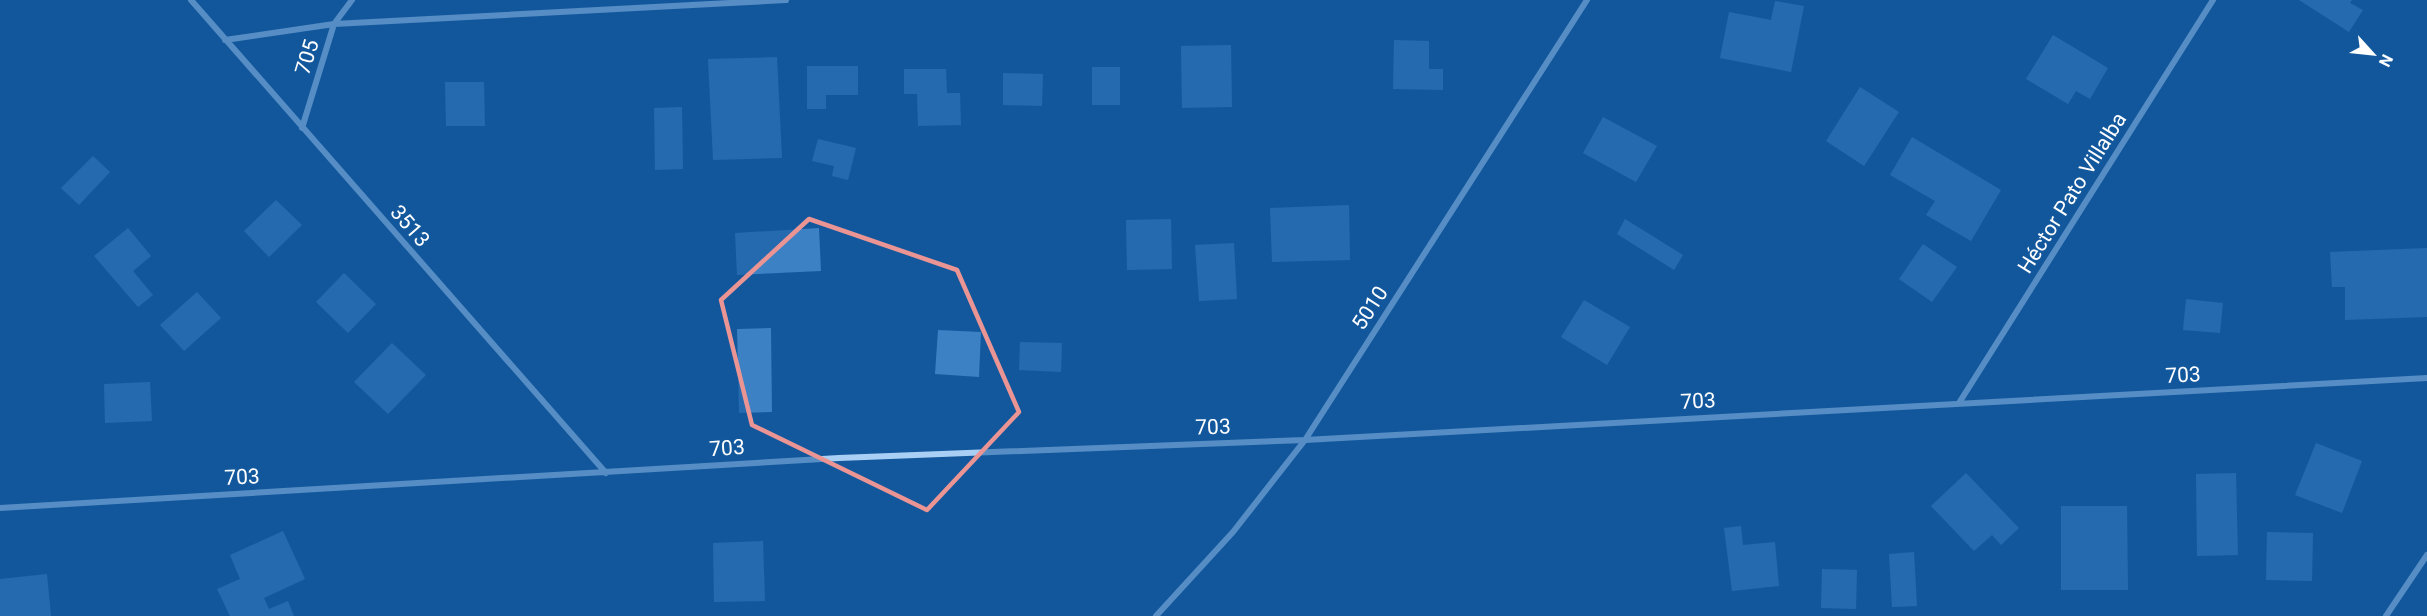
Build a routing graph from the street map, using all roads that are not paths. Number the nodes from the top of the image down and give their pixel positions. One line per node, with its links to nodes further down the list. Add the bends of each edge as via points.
1 (191, 0): 7 (street, 3513)
2 (352, 0): 6 (street, 705)
3 (786, 0): 6 (street)
4 (1587, 0): 11 (street, 5010)
5 (2213, 0): 10 (street, Héctor Pato Villalba)
6 (334, 24): 7 (street); 8 (street, 705)
7 (225, 40): 8 (street, 3513)
8 (302, 128): 12 (street, 3513)
9 (2427, 378): 10 (street, 703)
10 (1959, 403): 11 (street, 703)
11 (1305, 440): 12 (street, 703, via 839,458); 15 (street, 5010, via 1233,532)
12 (606, 472): 13 (street, 703)
13 (0, 508)
14 (2427, 555): 16 (street)
15 (1156, 616)
16 (2386, 616)

